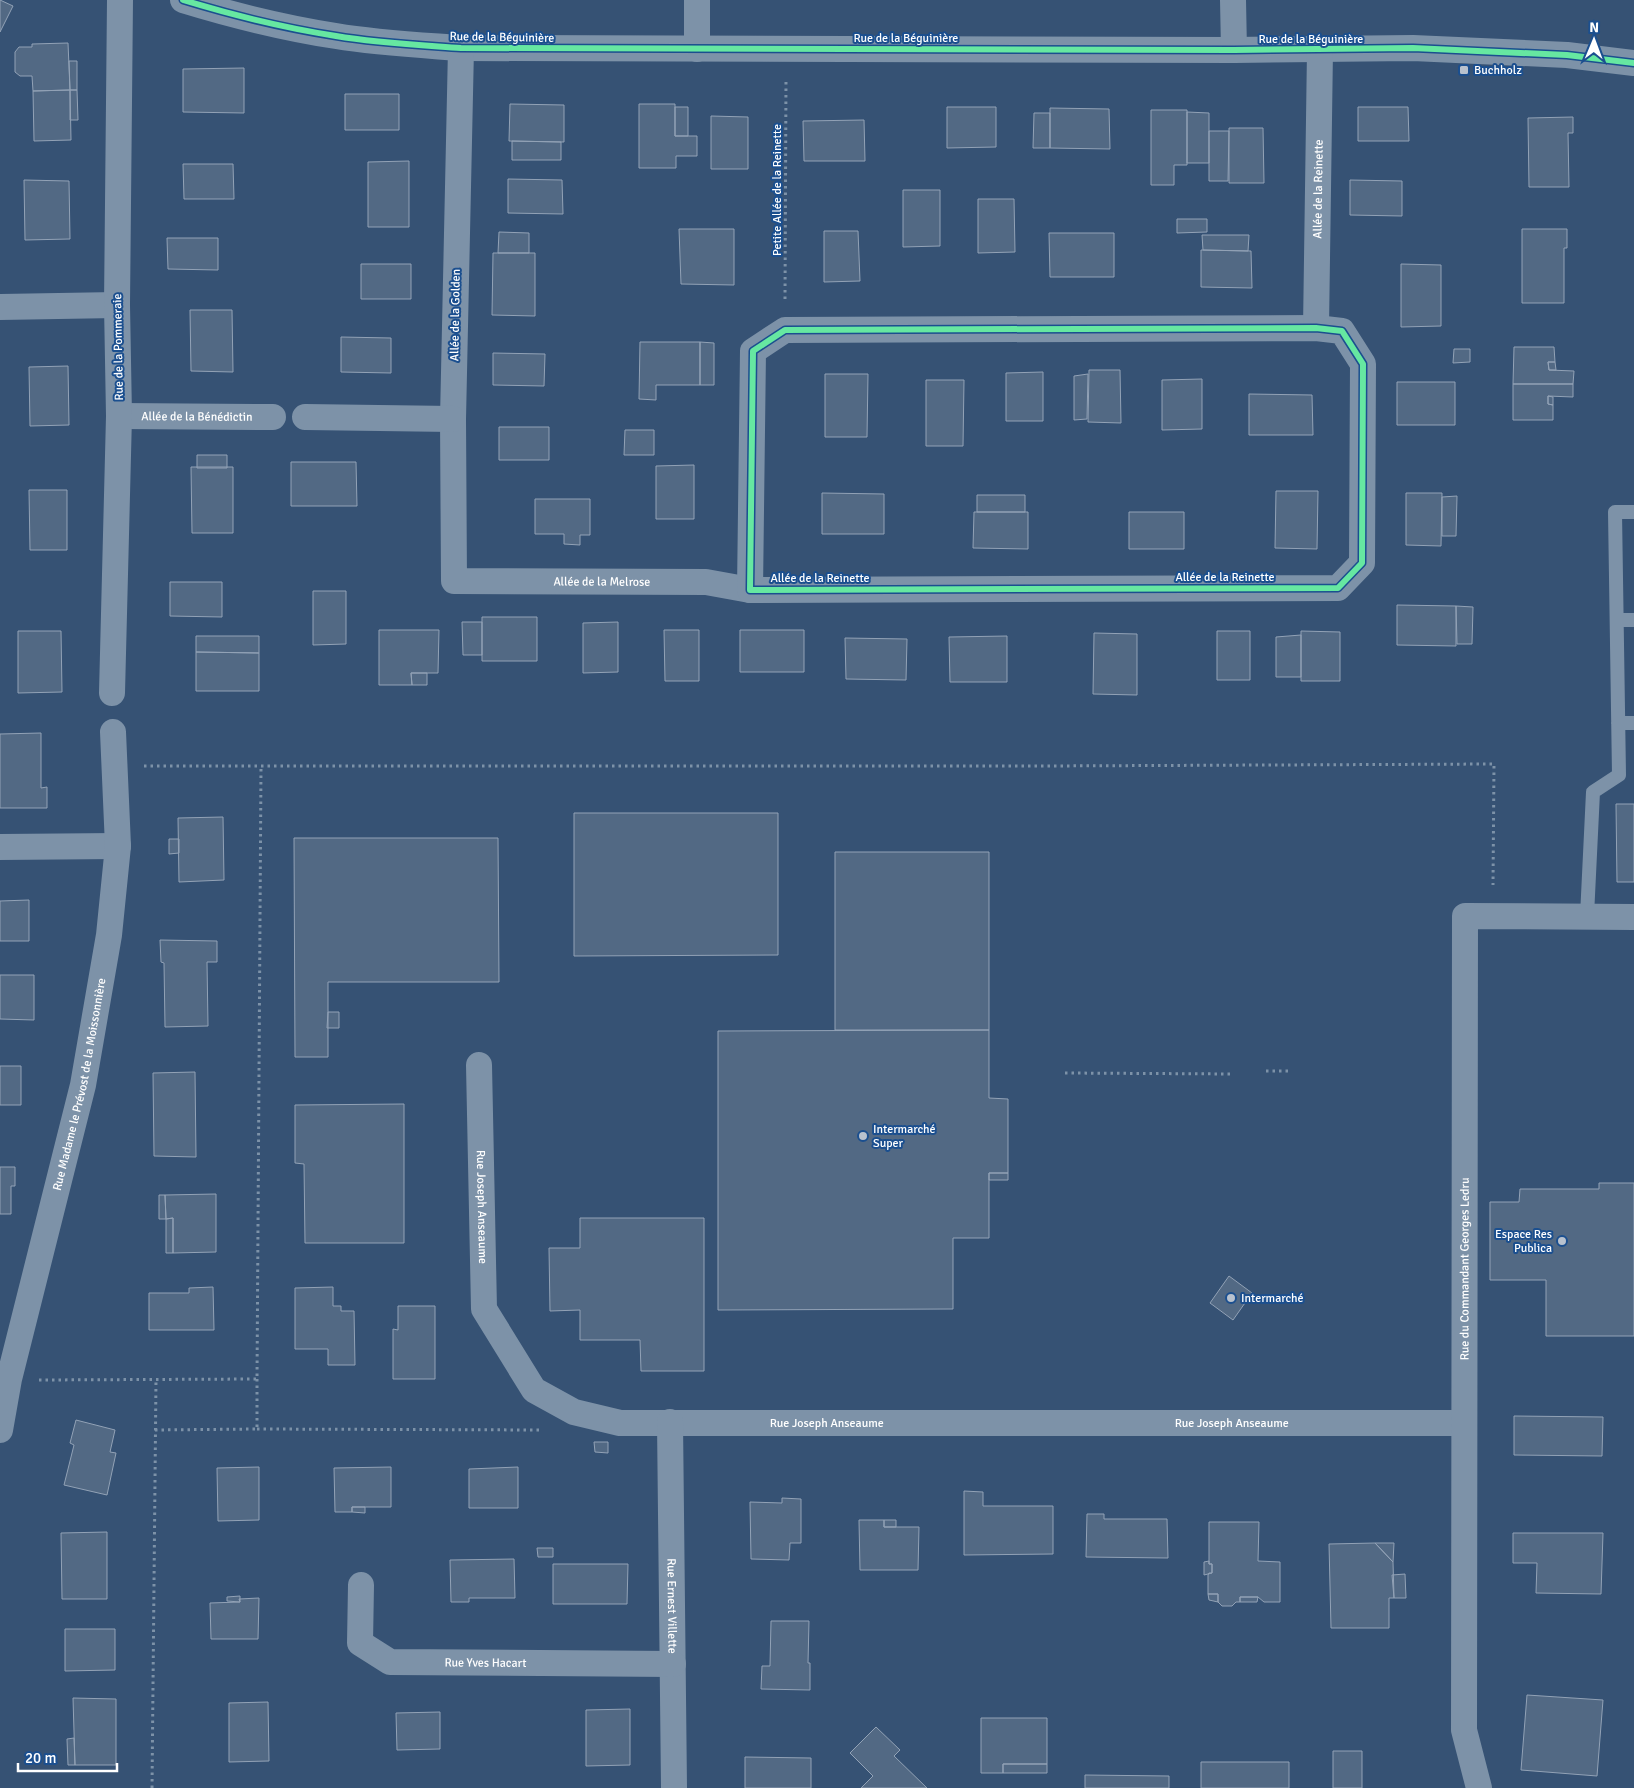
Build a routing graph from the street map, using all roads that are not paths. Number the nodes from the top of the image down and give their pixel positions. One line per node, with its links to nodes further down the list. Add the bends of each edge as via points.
1 (120, 0): 10 (street, Rue de la Pommeraie)
2 (183, 0): 5 (street, Rue de la Béguinière, via 336,36)
3 (697, 0): 6 (street)
4 (1233, 0): 7 (street)
5 (462, 48): 6 (street, Rue de la Béguinière); 16 (street, Allée de la Golden)
6 (697, 49): 7 (street, Rue de la Béguinière)
7 (1234, 50): 8 (street, Rue de la Béguinière)
8 (1320, 50): 9 (street, Rue de la Béguinière, via 1413,48 1504,51); 12 (street, Allée de la Reinette)
9 (1634, 63)
10 (118, 305): 11 (street); 13 (street, Rue de la Pommeraie)
11 (0, 307)
12 (1316, 328): 19 (street, Allée de la Reinette, via 785,330 753,352); 19 (street, Allée de la Reinette, via 1342,331 1363,364 1362,563 1338,588)
13 (120, 416): 14 (street, Allée de la Bénédictin); 22 (street, Rue de la Pommeraie)
14 (272, 417)
15 (305, 417): 16 (street)
16 (453, 419): 18 (street, Allée de la Golden)
17 (1634, 512): 20 (lane, via 1614,512)
18 (454, 581): 19 (street, Allée de la Melrose, via 706,582)
19 (750, 590)
20 (1617, 620): 21 (lane); 24 (lane)
21 (1634, 620)
22 (112, 693)
23 (1634, 723): 24 (lane)
24 (1618, 724): 28 (lane, via 1619,775 1594,792)
25 (113, 732): 27 (street, Rue Madame le Prévost de la Moissonnière)
26 (0, 846): 27 (street)
27 (118, 846): 31 (street, Rue Madame le Prévost de la Moissonnière, via 109,935 83,1085)
28 (1587, 916): 29 (street, Rue du Commandant Georges Ledru); 33 (street, Rue du Commandant Georges Ledru, via 1465,916)
29 (1634, 917)
30 (479, 1065): 32 (street, Rue Joseph Anseaume, via 484,1309 534,1390 574,1412 620,1422)
31 (4, 1379): 34 (street, Rue Madame le Prévost de la Moissonnière)
32 (670, 1422): 33 (street, Rue Joseph Anseaume); 36 (street, Rue Ernest Villette)
33 (1464, 1424): 38 (street, Rue du Commandant Georges Ledru, via 1464,1730)
34 (0, 1430)
35 (361, 1585): 36 (street, Rue Yves Hacart, via 360,1643 390,1662)
36 (673, 1664): 37 (street, Rue Ernest Villette)
37 (674, 1788)
38 (1479, 1788)

